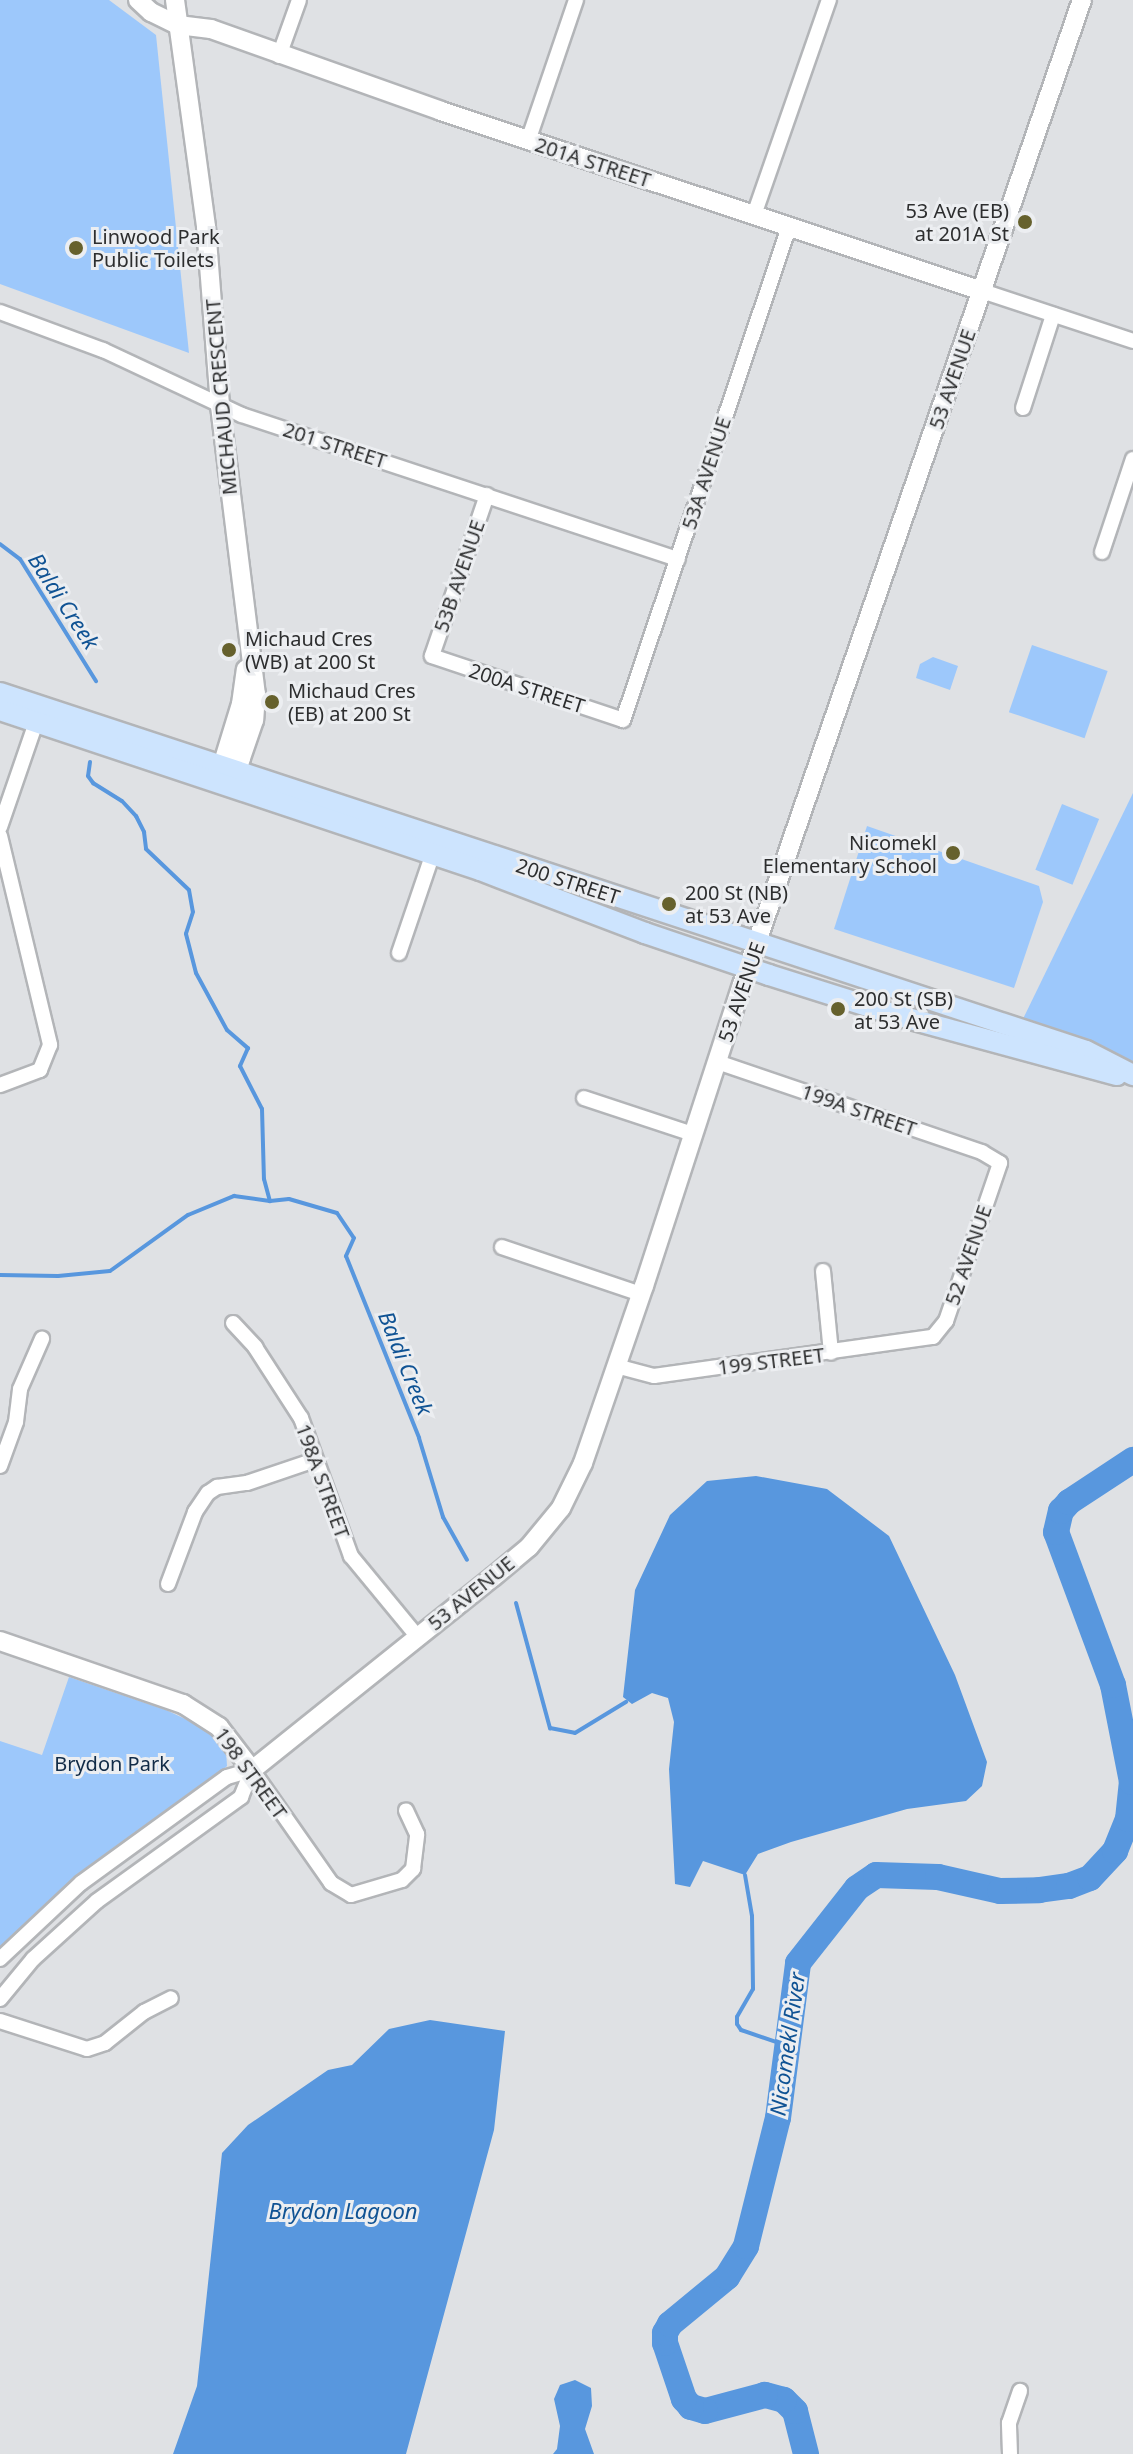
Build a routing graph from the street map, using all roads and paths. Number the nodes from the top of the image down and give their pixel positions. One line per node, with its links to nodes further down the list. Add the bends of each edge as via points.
1 (138, 0): 7 (street, 201A STREET)
2 (175, 0): 7 (street, MICHAUD CRESCENT)
3 (299, 0): 8 (street)
4 (576, 0): 9 (street)
5 (829, 0): 10 (street)
6 (1082, 0): 12 (street, 53 AVENUE)
7 (178, 25): 8 (street, 201A STREET, via 211,29); 16 (street, MICHAUD CRESCENT, via 206,227)
8 (279, 56): 9 (street, 201A STREET)
9 (528, 141): 10 (street, 201A STREET)
10 (754, 215): 11 (street, 201A STREET)
11 (789, 227): 12 (street, 201A STREET); 21 (street, 53A AVENUE)
12 (982, 291): 14 (street, 201A STREET); 32 (street, 53 AVENUE)
13 (0, 312): 16 (street, 201 STREET, via 103,350)
14 (1053, 315): 15 (street, 201A STREET); 17 (street)
15 (1133, 341)
16 (220, 406): 19 (street, 201 STREET); 27 (street, MICHAUD CRESCENT, via 256,694 254,720)
17 (1023, 408)
18 (1133, 459): 20 (street)
19 (487, 495): 21 (street, 201 STREET); 22 (street, 53B AVENUE)
20 (1102, 552)
21 (678, 559): 26 (street, 53A AVENUE)
22 (432, 656): 26 (street, 200A STREET)
23 (0, 693): 25 (main road, 200 STREET)
24 (0, 710): 25 (main road, 200 STREET)
25 (39, 714): 27 (main road, 200 STREET); 28 (street)
26 (623, 720)
27 (227, 774): 30 (main road, 200 STREET)
28 (0, 827)
29 (0, 836): 31 (street)
30 (436, 846): 32 (main road, 200 STREET); 33 (street); 34 (main road, 200 STREET, via 645,933)
31 (6, 884): 37 (street, via 50,1045 40,1070)
32 (757, 944): 34 (street, 53 AVENUE); 36 (main road, 200 STREET, via 1086,1051)
33 (399, 953)
34 (748, 968): 35 (street, 53 AVENUE); 36 (main road, 200 STREET, via 1081,1068)
35 (717, 1062): 39 (street, 53 AVENUE); 40 (street, 199A STREET, via 982,1152)
36 (1133, 1077)
37 (0, 1085)
38 (584, 1098): 39 (street)
39 (693, 1134): 43 (street, 53 AVENUE)
40 (1000, 1163): 46 (street, 52 AVENUE, via 946,1321)
41 (502, 1247): 43 (street)
42 (823, 1271): 47 (street)
43 (641, 1294): 48 (street, 53 AVENUE)
44 (233, 1323): 49 (street, 198A STREET, via 295,1408)
45 (42, 1339): 50 (street, via 20,1389 16,1422)
46 (927, 1340): 47 (street, 199 STREET)
47 (831, 1353): 48 (street, 199 STREET, via 654,1376)
48 (616, 1366): 52 (street, 53 AVENUE, via 577,1478 551,1522 517,1557)
49 (315, 1460): 51 (street, via 208,1493 195,1512); 52 (street, 198A STREET, via 351,1556)
50 (0, 1466)
51 (168, 1584)
52 (417, 1636): 54 (street, 53 AVENUE)
53 (0, 1641): 54 (street, 198 STREET, via 183,1704 219,1727)
54 (252, 1770): 55 (street, 198 STREET, via 331,1883 351,1895 402,1880 413,1869 417,1834); 56 (street, 53 AVENUE, via 227,1777 81,1883); 58 (street, 53 AVENUE, via 241,1797 97,1901 33,1959)
55 (406, 1810)
56 (0, 1959)
57 (171, 1998): 59 (street, via 105,2043 87,2049)
58 (0, 1999)
59 (0, 2021)
60 (1020, 2391): 61 (street, via 1009,2423)
61 (1010, 2454)

